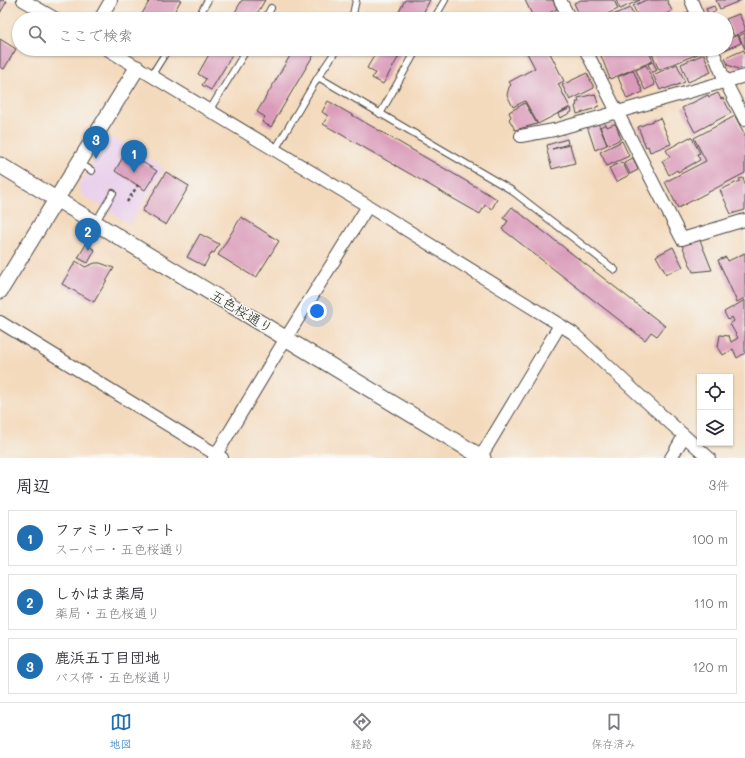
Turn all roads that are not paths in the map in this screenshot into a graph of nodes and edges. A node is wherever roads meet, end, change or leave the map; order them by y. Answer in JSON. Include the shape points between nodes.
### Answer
{"nodes":[{"id":1,"x":24,"y":0,"type":"edge"},
{"id":2,"x":111,"y":0,"type":"edge"},
{"id":3,"x":208,"y":0,"type":"edge"},
{"id":4,"x":356,"y":0,"type":"edge"},
{"id":5,"x":445,"y":0,"type":"edge"},
{"id":6,"x":560,"y":0,"type":"edge"},
{"id":7,"x":691,"y":0,"type":"edge"},
{"id":8,"x":272,"y":8,"type":"dead end"},
{"id":9,"x":44,"y":12,"type":"edge"},
{"id":10,"x":104,"y":12,"type":"edge"},
{"id":11,"x":201,"y":12,"type":"edge"},
{"id":12,"x":269,"y":12,"type":"edge"},
{"id":13,"x":353,"y":12,"type":"edge"},
{"id":14,"x":438,"y":12,"type":"edge"},
{"id":15,"x":566,"y":12,"type":"edge"},
{"id":16,"x":696,"y":12,"type":"edge"},
{"id":17,"x":118,"y":56,"type":"edge"},
{"id":18,"x":164,"y":56,"type":"edge"},
{"id":19,"x":243,"y":56,"type":"edge"},
{"id":20,"x":332,"y":56,"type":"edge"},
{"id":21,"x":413,"y":56,"type":"edge"},
{"id":22,"x":589,"y":56,"type":"edge"},
{"id":23,"x":715,"y":56,"type":"edge"},
{"id":24,"x":137,"y":68,"type":"junction"},
{"id":25,"x":151,"y":76,"type":"junction"},
{"id":26,"x":745,"y":76,"type":"edge"},
{"id":27,"x":318,"y":77,"type":"junction"},
{"id":28,"x":725,"y":81,"type":"junction"},
{"id":29,"x":209,"y":111,"type":"junction"},
{"id":30,"x":617,"y":112,"type":"junction"},
{"id":31,"x":380,"y":114,"type":"junction"},
{"id":32,"x":745,"y":120,"type":"edge"},
{"id":33,"x":520,"y":136,"type":"dead end"},
{"id":34,"x":275,"y":150,"type":"junction"},
{"id":35,"x":79,"y":162,"type":"junction"},
{"id":36,"x":0,"y":165,"type":"edge"},
{"id":37,"x":92,"y":171,"type":"dead end"},
{"id":38,"x":113,"y":193,"type":"dead end"},
{"id":39,"x":56,"y":199,"type":"junction"},
{"id":40,"x":368,"y":206,"type":"junction"},
{"id":41,"x":745,"y":220,"type":"edge"},
{"id":42,"x":95,"y":223,"type":"junction"},
{"id":43,"x":616,"y":270,"type":"dead end"},
{"id":44,"x":0,"y":291,"type":"edge"},
{"id":45,"x":0,"y":322,"type":"edge"},
{"id":46,"x":560,"y":325,"type":"junction"},
{"id":47,"x":286,"y":338,"type":"junction"},
{"id":48,"x":684,"y":436,"type":"junction"},
{"id":49,"x":217,"y":457,"type":"edge"},
{"id":50,"x":481,"y":457,"type":"edge"},
{"id":51,"x":671,"y":458,"type":"edge"},
{"id":52,"x":709,"y":458,"type":"edge"}],
"edges":[{"from":1,"to":9,"type":"street"},
{"from":2,"to":10,"type":"street"},
{"from":3,"to":11,"type":"lane"},
{"from":4,"to":13,"type":"lane"},
{"from":5,"to":14,"type":"lane"},
{"from":6,"to":15,"type":"street"},
{"from":7,"to":16,"type":"street"},
{"from":8,"to":12,"type":"lane"},
{"from":17,"to":24,"type":"street"},
{"from":18,"to":25,"type":"lane"},
{"from":19,"to":29,"type":"lane"},
{"from":20,"to":27,"type":"lane"},
{"from":21,"to":31,"type":"lane"},
{"from":22,"to":30,"type":"street"},
{"from":23,"to":28,"type":"street"},
{"from":24,"to":25,"type":"street"},
{"from":24,"to":35,"type":"street"},
{"from":25,"to":29,"type":"street"},
{"from":26,"to":28,"type":"street"},
{"from":27,"to":31,"type":"lane"},
{"from":27,"to":34,"type":"lane"},
{"from":28,"to":30,"type":"street"},
{"from":28,"to":32,"type":"street"},
{"from":29,"to":34,"type":"street"},
{"from":30,"to":33,"type":"street","via":[[554,130]]},
{"from":30,"to":41,"type":"street","via":[[682,240]]},
{"from":31,"to":43,"type":"lane","via":[[511,190]]},
{"from":34,"to":40,"type":"street"},
{"from":35,"to":37,"type":"lane"},
{"from":35,"to":39,"type":"street"},
{"from":36,"to":39,"type":"street","name":"五色桜通り"},
{"from":38,"to":42,"type":"lane"},
{"from":39,"to":42,"type":"street","name":"五色桜通り"},
{"from":39,"to":44,"type":"street"},
{"from":40,"to":46,"type":"street"},
{"from":40,"to":47,"type":"street"},
{"from":42,"to":47,"type":"street","name":"五色桜通り"},
{"from":45,"to":49,"type":"street"},
{"from":46,"to":48,"type":"street","via":[[573,333]]},
{"from":46,"to":50,"type":"street"},
{"from":47,"to":49,"type":"street"},
{"from":47,"to":50,"type":"street","name":"五色桜通り"},
{"from":48,"to":51,"type":"street"},
{"from":48,"to":52,"type":"street"}]}
